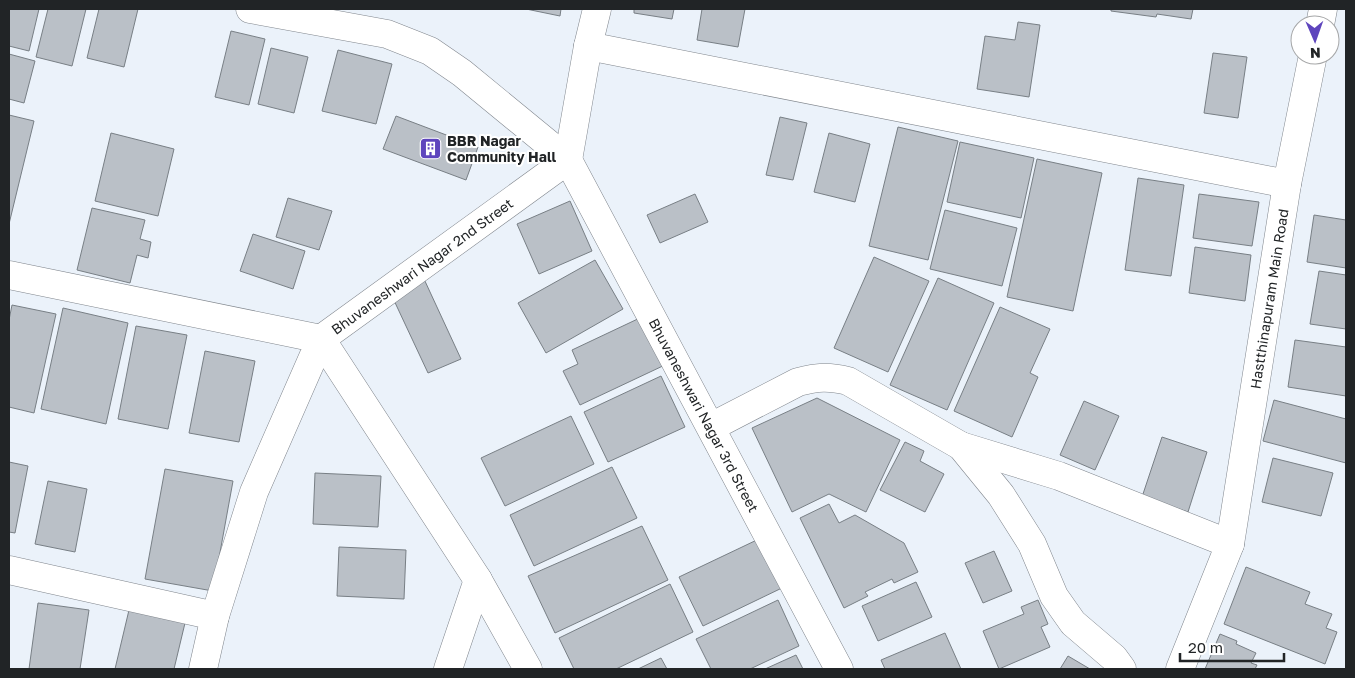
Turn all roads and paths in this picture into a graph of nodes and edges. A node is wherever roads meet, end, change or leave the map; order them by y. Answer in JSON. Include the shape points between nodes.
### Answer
{"nodes":[{"id":1,"x":250,"y":9,"type":"edge"},
{"id":2,"x":597,"y":9,"type":"edge"},
{"id":3,"x":588,"y":46,"type":"junction"},
{"id":4,"x":1311,"y":65,"type":"edge"},
{"id":5,"x":568,"y":160,"type":"junction"},
{"id":6,"x":1287,"y":184,"type":"junction"},
{"id":7,"x":9,"y":275,"type":"edge"},
{"id":8,"x":321,"y":339,"type":"junction"},
{"id":9,"x":711,"y":427,"type":"junction"},
{"id":10,"x":961,"y":446,"type":"junction"},
{"id":11,"x":1230,"y":544,"type":"junction"},
{"id":12,"x":9,"y":570,"type":"edge"},
{"id":13,"x":478,"y":580,"type":"junction"},
{"id":14,"x":215,"y":616,"type":"junction"},
{"id":15,"x":203,"y":669,"type":"edge"},
{"id":16,"x":448,"y":669,"type":"edge"},
{"id":17,"x":528,"y":669,"type":"edge"},
{"id":18,"x":839,"y":669,"type":"edge"},
{"id":19,"x":1122,"y":669,"type":"edge"},
{"id":20,"x":1180,"y":669,"type":"edge"}],
"edges":[{"from":1,"to":5,"type":"street","via":[[387,34],[430,51],[462,73]]},
{"from":2,"to":3,"type":"street"},
{"from":3,"to":5,"type":"street"},
{"from":3,"to":6,"type":"street"},
{"from":4,"to":6,"type":"street","name":"Hastthinapuram Main Road"},
{"from":5,"to":8,"type":"street","name":"Bhuvaneshwari Nagar 2nd Street"},
{"from":5,"to":9,"type":"street","name":"Bhuvaneshwari Nagar 3rd Street"},
{"from":6,"to":11,"type":"street","name":"Hastthinapuram Main Road"},
{"from":7,"to":8,"type":"street"},
{"from":8,"to":13,"type":"street","name":"Bhuvaneshwari Nagar 2nd Street"},
{"from":8,"to":14,"type":"street","via":[[254,492]]},
{"from":9,"to":10,"type":"street","via":[[798,382],[829,377],[848,381]]},
{"from":9,"to":18,"type":"street","name":"Bhuvaneshwari Nagar 3rd Street"},
{"from":10,"to":11,"type":"street","via":[[1059,476]]},
{"from":10,"to":19,"type":"street","via":[[1001,495],[1032,544],[1054,596],[1073,623],[1114,658]]},
{"from":11,"to":20,"type":"street","name":"Hastthinapuram Main Road"},
{"from":12,"to":14,"type":"street"},
{"from":13,"to":16,"type":"street"},
{"from":13,"to":17,"type":"street","name":"Bhuvaneshwari Nagar 2nd Street"},
{"from":14,"to":15,"type":"street"}]}
